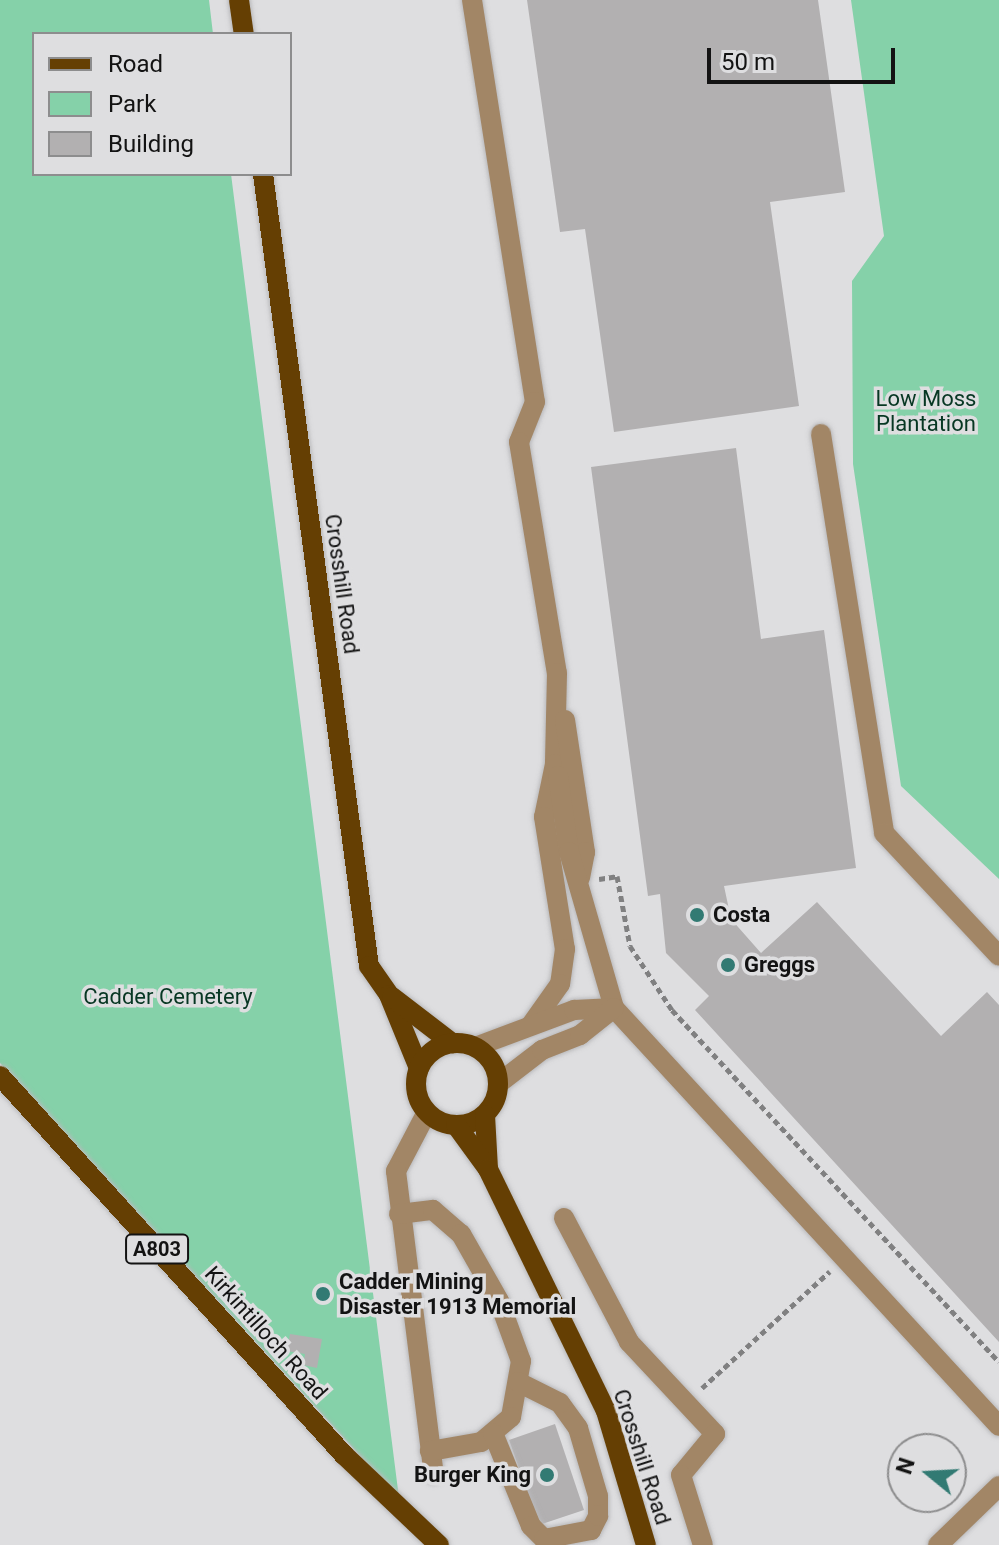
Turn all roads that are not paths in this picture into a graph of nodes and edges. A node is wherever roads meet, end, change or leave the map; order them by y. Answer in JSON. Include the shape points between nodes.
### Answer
{"nodes":[{"id":1,"x":239,"y":0,"type":"edge"},
{"id":2,"x":472,"y":0,"type":"edge"},
{"id":3,"x":244,"y":32,"type":"edge"},
{"id":4,"x":263,"y":176,"type":"edge"},
{"id":5,"x":821,"y":434,"type":"dead end"},
{"id":6,"x":557,"y":703,"type":"junction"},
{"id":7,"x":555,"y":764,"type":"junction"},
{"id":8,"x":580,"y":882,"type":"junction"},
{"id":9,"x":999,"y":956,"type":"edge"},
{"id":10,"x":389,"y":995,"type":"junction"},
{"id":11,"x":614,"y":1008,"type":"junction"},
{"id":12,"x":531,"y":1025,"type":"junction"},
{"id":13,"x":452,"y":1043,"type":"junction"},
{"id":14,"x":475,"y":1047,"type":"junction"},
{"id":15,"x":419,"y":1068,"type":"junction"},
{"id":16,"x":0,"y":1076,"type":"edge"},
{"id":17,"x":499,"y":1083,"type":"junction"},
{"id":18,"x":427,"y":1112,"type":"junction"},
{"id":19,"x":485,"y":1115,"type":"junction"},
{"id":20,"x":456,"y":1125,"type":"junction"},
{"id":21,"x":488,"y":1169,"type":"junction"},
{"id":22,"x":399,"y":1214,"type":"junction"},
{"id":23,"x":564,"y":1218,"type":"dead end"},
{"id":24,"x":518,"y":1382,"type":"junction"},
{"id":25,"x":999,"y":1426,"type":"edge"},
{"id":26,"x":493,"y":1433,"type":"junction"},
{"id":27,"x":430,"y":1451,"type":"junction"},
{"id":28,"x":434,"y":1474,"type":"dead end"},
{"id":29,"x":999,"y":1486,"type":"edge"},
{"id":30,"x":439,"y":1545,"type":"edge"},
{"id":31,"x":646,"y":1545,"type":"edge"},
{"id":32,"x":703,"y":1545,"type":"edge"},
{"id":33,"x":938,"y":1545,"type":"edge"}],
"edges":[{"from":1,"to":3,"type":"main road"},
{"from":2,"to":6,"type":"street","via":[[535,402],[519,442]]},
{"from":4,"to":10,"type":"main road","name":"Crosshill Road","via":[[369,966]]},
{"from":5,"to":9,"type":"street","via":[[884,833]]},
{"from":6,"to":7,"type":"street"},
{"from":6,"to":8,"type":"street","via":[[567,726],[585,852]]},
{"from":7,"to":8,"type":"street","via":[[569,852]]},
{"from":7,"to":12,"type":"street","via":[[544,817],[545,844],[565,949],[560,984]]},
{"from":8,"to":11,"type":"street"},
{"from":10,"to":13,"type":"main road","name":"Crosshill Road"},
{"from":10,"to":15,"type":"main road","name":"Crosshill Road"},
{"from":11,"to":12,"type":"street","via":[[574,1010]]},
{"from":11,"to":17,"type":"street","via":[[580,1035],[542,1050]]},
{"from":11,"to":25,"type":"street"},
{"from":12,"to":14,"type":"street"},
{"from":13,"to":14,"type":"main road"},
{"from":13,"to":15,"type":"main road","via":[[438,1047]]},
{"from":14,"to":17,"type":"main road","via":[[492,1062]]},
{"from":15,"to":18,"type":"main road","via":[[416,1084]]},
{"from":16,"to":30,"type":"main road","name":"Kirkintilloch Road","number":"A803","via":[[344,1455]]},
{"from":17,"to":19,"type":"main road"},
{"from":18,"to":20,"type":"main road"},
{"from":18,"to":22,"type":"street","via":[[396,1171]]},
{"from":19,"to":20,"type":"main road"},
{"from":19,"to":21,"type":"main road","name":"Crosshill Road"},
{"from":20,"to":21,"type":"main road","name":"Crosshill Road"},
{"from":21,"to":31,"type":"main road","name":"Crosshill Road","via":[[606,1411]]},
{"from":22,"to":24,"type":"street","via":[[433,1210],[461,1234],[499,1301],[521,1361]]},
{"from":22,"to":27,"type":"street"},
{"from":23,"to":32,"type":"street","via":[[629,1342],[715,1434],[681,1475]]},
{"from":24,"to":26,"type":"street","via":[[511,1417]]},
{"from":24,"to":26,"type":"street","via":[[560,1403],[578,1428],[598,1496],[598,1516],[591,1530],[544,1539],[531,1526]]},
{"from":26,"to":27,"type":"street","via":[[481,1442]]},
{"from":27,"to":28,"type":"street"},
{"from":29,"to":33,"type":"street"}]}
